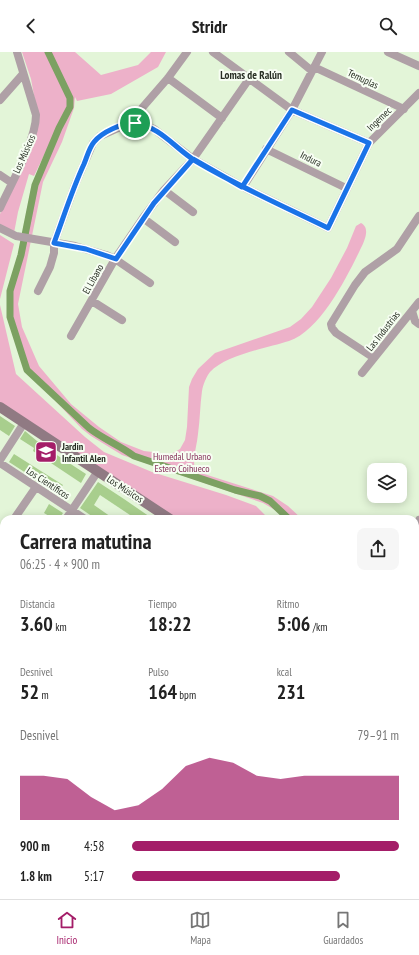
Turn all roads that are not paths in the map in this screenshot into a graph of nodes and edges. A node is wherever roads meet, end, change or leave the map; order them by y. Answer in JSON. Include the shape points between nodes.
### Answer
{"nodes":[{"id":1,"x":17,"y":52,"type":"edge"},
{"id":2,"x":187,"y":52,"type":"edge"},
{"id":3,"x":213,"y":52,"type":"edge"},
{"id":4,"x":288,"y":52,"type":"edge"},
{"id":5,"x":322,"y":52,"type":"edge"},
{"id":6,"x":388,"y":52,"type":"edge"},
{"id":7,"x":419,"y":66,"type":"edge"},
{"id":8,"x":313,"y":69,"type":"junction"},
{"id":9,"x":24,"y":74,"type":"junction"},
{"id":10,"x":168,"y":78,"type":"junction"},
{"id":11,"x":249,"y":79,"type":"junction"},
{"id":12,"x":419,"y":94,"type":"edge"},
{"id":13,"x":0,"y":100,"type":"edge"},
{"id":14,"x":404,"y":108,"type":"junction"},
{"id":15,"x":292,"y":110,"type":"junction"},
{"id":16,"x":222,"y":118,"type":"junction"},
{"id":17,"x":129,"y":123,"type":"junction"},
{"id":18,"x":369,"y":143,"type":"junction"},
{"id":19,"x":266,"y":149,"type":"junction"},
{"id":20,"x":193,"y":159,"type":"junction"},
{"id":21,"x":0,"y":175,"type":"edge"},
{"id":22,"x":12,"y":182,"type":"junction"},
{"id":23,"x":242,"y":187,"type":"junction"},
{"id":24,"x":346,"y":188,"type":"junction"},
{"id":25,"x":164,"y":190,"type":"junction"},
{"id":26,"x":0,"y":208,"type":"edge"},
{"id":27,"x":193,"y":212,"type":"dead end"},
{"id":28,"x":419,"y":216,"type":"edge"},
{"id":29,"x":143,"y":218,"type":"junction"},
{"id":30,"x":0,"y":228,"type":"edge"},
{"id":31,"x":175,"y":242,"type":"dead end"},
{"id":32,"x":54,"y":243,"type":"junction"},
{"id":33,"x":116,"y":259,"type":"junction"},
{"id":34,"x":150,"y":283,"type":"dead end"},
{"id":35,"x":38,"y":292,"type":"dead end"},
{"id":36,"x":92,"y":301,"type":"junction"},
{"id":37,"x":419,"y":302,"type":"edge"},
{"id":38,"x":412,"y":311,"type":"junction"},
{"id":39,"x":122,"y":320,"type":"dead end"},
{"id":40,"x":419,"y":324,"type":"edge"},
{"id":41,"x":71,"y":336,"type":"dead end"},
{"id":42,"x":374,"y":358,"type":"junction"},
{"id":43,"x":362,"y":373,"type":"dead end"},
{"id":44,"x":0,"y":407,"type":"edge"},
{"id":45,"x":24,"y":423,"type":"junction"},
{"id":46,"x":0,"y":460,"type":"edge"},
{"id":47,"x":0,"y":463,"type":"edge"},
{"id":48,"x":98,"y":472,"type":"junction"},
{"id":49,"x":36,"y":487,"type":"junction"},
{"id":50,"x":71,"y":510,"type":"junction"},
{"id":51,"x":17,"y":515,"type":"edge"},
{"id":52,"x":68,"y":515,"type":"edge"},
{"id":53,"x":79,"y":515,"type":"edge"},
{"id":54,"x":164,"y":515,"type":"edge"}],
"edges":[{"from":1,"to":9,"type":"street","name":"Los Músicos"},
{"from":2,"to":10,"type":"street"},
{"from":3,"to":11,"type":"street"},
{"from":4,"to":8,"type":"street","name":"Temuplas"},
{"from":5,"to":8,"type":"street"},
{"from":6,"to":7,"type":"street"},
{"from":8,"to":14,"type":"street","name":"Temuplas"},
{"from":8,"to":15,"type":"street"},
{"from":9,"to":13,"type":"street"},
{"from":9,"to":22,"type":"street","name":"Los Músicos","via":[[36,115],[36,124]]},
{"from":10,"to":16,"type":"street"},
{"from":10,"to":17,"type":"street"},
{"from":11,"to":15,"type":"street"},
{"from":11,"to":16,"type":"street","name":"El Líbano"},
{"from":12,"to":14,"type":"street","name":"Ingemec"},
{"from":14,"to":18,"type":"street","name":"Ingemec"},
{"from":15,"to":18,"type":"street"},
{"from":15,"to":19,"type":"street"},
{"from":16,"to":20,"type":"street","name":"El Líbano"},
{"from":17,"to":20,"type":"street","via":[[142,124],[154,129]]},
{"from":17,"to":32,"type":"street","via":[[100,136],[93,143],[74,185]]},
{"from":18,"to":24,"type":"street","name":"Ingemec"},
{"from":19,"to":23,"type":"street"},
{"from":19,"to":24,"type":"street","name":"Indura"},
{"from":20,"to":23,"type":"street"},
{"from":20,"to":25,"type":"street","name":"El Líbano"},
{"from":21,"to":22,"type":"street"},
{"from":22,"to":26,"type":"street","name":"Los Músicos"},
{"from":23,"to":24,"type":"street","name":"Ingemec","via":[[328,228]]},
{"from":25,"to":27,"type":"street"},
{"from":25,"to":29,"type":"street","name":"El Líbano"},
{"from":28,"to":42,"type":"street","via":[[397,249],[365,272],[354,285],[331,324],[336,332]]},
{"from":29,"to":31,"type":"street"},
{"from":29,"to":33,"type":"street","name":"El Líbano"},
{"from":30,"to":32,"type":"street","via":[[16,236]]},
{"from":32,"to":33,"type":"street","via":[[86,249]]},
{"from":32,"to":35,"type":"street","via":[[50,267]]},
{"from":33,"to":34,"type":"street"},
{"from":33,"to":36,"type":"street","name":"El Líbano"},
{"from":36,"to":39,"type":"street"},
{"from":36,"to":41,"type":"street","name":"El Líbano"},
{"from":37,"to":38,"type":"street","name":"Las Industrias"},
{"from":38,"to":40,"type":"street"},
{"from":38,"to":42,"type":"street","name":"Las Industrias"},
{"from":42,"to":43,"type":"street","name":"Las Industrias"},
{"from":44,"to":45,"type":"street","name":"Los Músicos"},
{"from":45,"to":46,"type":"street"},
{"from":45,"to":48,"type":"street","name":"Los Músicos"},
{"from":47,"to":49,"type":"street","name":"Los Científicos"},
{"from":48,"to":50,"type":"street"},
{"from":48,"to":54,"type":"street","name":"Los Músicos"},
{"from":49,"to":50,"type":"street","name":"Los Científicos"},
{"from":49,"to":51,"type":"street"},
{"from":50,"to":52,"type":"street"},
{"from":50,"to":53,"type":"street","name":"Los Científicos"}]}
